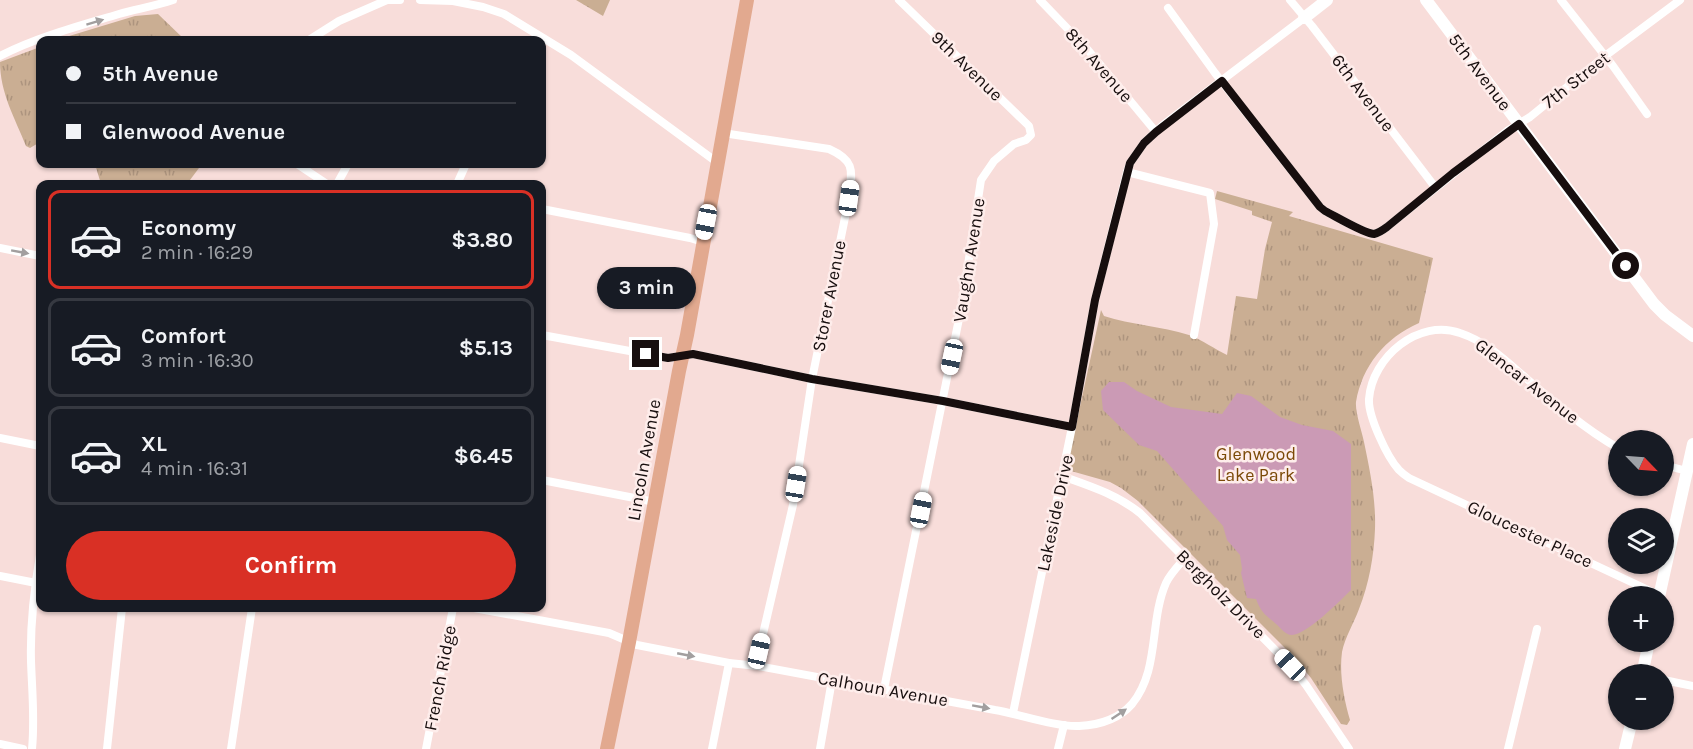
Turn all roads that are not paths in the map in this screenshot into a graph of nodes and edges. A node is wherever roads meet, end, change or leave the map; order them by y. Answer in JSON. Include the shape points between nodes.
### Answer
{"nodes":[{"id":1,"x":173,"y":0,"type":"edge"},
{"id":2,"x":387,"y":0,"type":"edge"},
{"id":3,"x":400,"y":0,"type":"edge"},
{"id":4,"x":420,"y":0,"type":"edge"},
{"id":5,"x":898,"y":0,"type":"edge"},
{"id":6,"x":1040,"y":0,"type":"edge"},
{"id":7,"x":1290,"y":0,"type":"edge"},
{"id":8,"x":1327,"y":0,"type":"edge"},
{"id":9,"x":1426,"y":0,"type":"edge"},
{"id":10,"x":1561,"y":0,"type":"edge"},
{"id":11,"x":1680,"y":0,"type":"edge"},
{"id":12,"x":744,"y":1,"type":"edge"},
{"id":13,"x":484,"y":4,"type":"edge"},
{"id":14,"x":1168,"y":8,"type":"dead end"},
{"id":15,"x":1304,"y":18,"type":"junction"},
{"id":16,"x":49,"y":36,"type":"edge"},
{"id":17,"x":315,"y":36,"type":"edge"},
{"id":18,"x":541,"y":36,"type":"edge"},
{"id":19,"x":546,"y":39,"type":"edge"},
{"id":20,"x":36,"y":41,"type":"edge"},
{"id":21,"x":0,"y":56,"type":"edge"},
{"id":22,"x":1605,"y":56,"type":"junction"},
{"id":23,"x":1222,"y":81,"type":"junction"},
{"id":24,"x":1647,"y":114,"type":"dead end"},
{"id":25,"x":1519,"y":124,"type":"junction"},
{"id":26,"x":1156,"y":132,"type":"junction"},
{"id":27,"x":723,"y":133,"type":"junction"},
{"id":28,"x":1031,"y":135,"type":"joint"},
{"id":29,"x":718,"y":163,"type":"junction"},
{"id":30,"x":303,"y":168,"type":"edge"},
{"id":31,"x":1127,"y":172,"type":"junction"},
{"id":32,"x":321,"y":180,"type":"edge"},
{"id":33,"x":1435,"y":187,"type":"junction"},
{"id":34,"x":546,"y":210,"type":"edge"},
{"id":35,"x":703,"y":242,"type":"junction"},
{"id":36,"x":0,"y":248,"type":"edge"},
{"id":37,"x":36,"y":255,"type":"edge"},
{"id":38,"x":1194,"y":335,"type":"dead end"},
{"id":39,"x":546,"y":336,"type":"edge"},
{"id":40,"x":1693,"y":336,"type":"edge"},
{"id":41,"x":682,"y":355,"type":"junction"},
{"id":42,"x":812,"y":379,"type":"junction"},
{"id":43,"x":943,"y":401,"type":"junction"},
{"id":44,"x":1072,"y":427,"type":"junction"},
{"id":45,"x":0,"y":438,"type":"edge"},
{"id":46,"x":1608,"y":442,"type":"edge"},
{"id":47,"x":1693,"y":444,"type":"edge"},
{"id":48,"x":36,"y":445,"type":"edge"},
{"id":49,"x":1674,"y":468,"type":"edge"},
{"id":50,"x":1687,"y":471,"type":"junction"},
{"id":51,"x":1402,"y":472,"type":"joint"},
{"id":52,"x":1062,"y":476,"type":"junction"},
{"id":53,"x":546,"y":481,"type":"edge"},
{"id":54,"x":655,"y":502,"type":"junction"},
{"id":55,"x":1185,"y":558,"type":"junction"},
{"id":56,"x":0,"y":576,"type":"edge"},
{"id":57,"x":36,"y":584,"type":"joint"},
{"id":58,"x":1638,"y":586,"type":"edge"},
{"id":59,"x":1661,"y":586,"type":"edge"},
{"id":60,"x":122,"y":612,"type":"edge"},
{"id":61,"x":251,"y":612,"type":"edge"},
{"id":62,"x":452,"y":612,"type":"edge"},
{"id":63,"x":496,"y":612,"type":"edge"},
{"id":64,"x":1537,"y":629,"type":"dead end"},
{"id":65,"x":629,"y":642,"type":"junction"},
{"id":66,"x":729,"y":663,"type":"junction"},
{"id":67,"x":758,"y":666,"type":"junction"},
{"id":68,"x":832,"y":680,"type":"junction"},
{"id":69,"x":1674,"y":682,"type":"edge"},
{"id":70,"x":1693,"y":686,"type":"edge"},
{"id":71,"x":884,"y":689,"type":"junction"},
{"id":72,"x":1013,"y":713,"type":"junction"},
{"id":73,"x":1064,"y":725,"type":"junction"},
{"id":74,"x":1630,"y":730,"type":"edge"},
{"id":75,"x":0,"y":744,"type":"edge"},
{"id":76,"x":23,"y":749,"type":"edge"},
{"id":77,"x":32,"y":749,"type":"edge"},
{"id":78,"x":107,"y":749,"type":"edge"},
{"id":79,"x":231,"y":749,"type":"edge"},
{"id":80,"x":426,"y":749,"type":"edge"},
{"id":81,"x":607,"y":749,"type":"edge"},
{"id":82,"x":712,"y":749,"type":"edge"},
{"id":83,"x":820,"y":749,"type":"edge"},
{"id":84,"x":1058,"y":749,"type":"edge"},
{"id":85,"x":1349,"y":749,"type":"edge"},
{"id":86,"x":1508,"y":749,"type":"edge"},
{"id":87,"x":1625,"y":749,"type":"edge"}],
"edges":[{"from":16,"to":1,"type":"street","one_way":true},
{"from":2,"to":3,"type":"street"},
{"from":2,"to":17,"type":"street"},
{"from":4,"to":13,"type":"street"},
{"from":5,"to":28,"type":"street","name":"9th Avenue","via":[[1029,126]]},
{"from":6,"to":26,"type":"street","name":"8th Avenue","via":[[1088,50]]},
{"from":7,"to":15,"type":"street","name":"6th Avenue"},
{"from":8,"to":15,"type":"street"},
{"from":9,"to":25,"type":"street","name":"5th Avenue"},
{"from":10,"to":22,"type":"street"},
{"from":11,"to":22,"type":"street","name":"7th Street"},
{"from":12,"to":27,"type":"main road","name":"Lincoln Avenue"},
{"from":13,"to":18,"type":"street"},
{"from":14,"to":23,"type":"street"},
{"from":15,"to":23,"type":"street","name":"Lakeside Drive"},
{"from":15,"to":33,"type":"street","name":"6th Avenue"},
{"from":19,"to":29,"type":"street"},
{"from":21,"to":20,"type":"street","one_way":true},
{"from":22,"to":24,"type":"street"},
{"from":22,"to":25,"type":"street","name":"7th Street"},
{"from":23,"to":26,"type":"street","name":"Lakeside Drive"},
{"from":23,"to":33,"type":"street","name":"7th Street","via":[[1325,211],[1372,234],[1380,232]]},
{"from":25,"to":33,"type":"street","name":"7th Street"},
{"from":25,"to":40,"type":"street","name":"5th Avenue","via":[[1654,304]]},
{"from":26,"to":31,"type":"street","name":"Lakeside Drive","via":[[1144,143]]},
{"from":27,"to":29,"type":"main road","name":"Lincoln Avenue"},
{"from":27,"to":42,"type":"street","name":"Storer Avenue","via":[[829,149],[841,154],[851,166],[849,198]]},
{"from":28,"to":43,"type":"street","name":"Vaughn Avenue","via":[[994,161],[981,180],[963,304]]},
{"from":29,"to":35,"type":"main road","name":"Lincoln Avenue"},
{"from":30,"to":32,"type":"street"},
{"from":31,"to":38,"type":"street","via":[[1210,193],[1214,224]]},
{"from":31,"to":44,"type":"street","name":"Lakeside Drive","via":[[1095,300]]},
{"from":34,"to":35,"type":"street"},
{"from":35,"to":41,"type":"main road","name":"Lincoln Avenue"},
{"from":36,"to":37,"type":"street","one_way":true},
{"from":39,"to":41,"type":"street","via":[[668,358]]},
{"from":41,"to":42,"type":"street"},
{"from":41,"to":54,"type":"main road","name":"Lincoln Avenue"},
{"from":42,"to":43,"type":"street"},
{"from":42,"to":67,"type":"street","name":"Storer Avenue","via":[[793,505]]},
{"from":43,"to":44,"type":"street"},
{"from":43,"to":71,"type":"street","name":"Vaughn Avenue"},
{"from":44,"to":52,"type":"street","name":"Lakeside Drive"},
{"from":45,"to":48,"type":"street"},
{"from":46,"to":51,"type":"street","name":"Glencar Avenue","via":[[1479,340],[1440,329],[1401,343],[1381,366],[1371,389],[1369,407],[1376,428]]},
{"from":47,"to":50,"type":"street"},
{"from":49,"to":50,"type":"street"},
{"from":50,"to":59,"type":"street"},
{"from":51,"to":58,"type":"street","name":"Gloucester Place"},
{"from":52,"to":55,"type":"street","name":"Bergholz Drive","via":[[1128,503]]},
{"from":52,"to":72,"type":"street","name":"Lakeside Drive"},
{"from":53,"to":54,"type":"street"},
{"from":54,"to":65,"type":"main road","name":"Lincoln Avenue"},
{"from":73,"to":55,"type":"street","name":"Calhoun Avenue","one_way":true,"via":[[1103,723],[1131,706],[1148,675],[1166,584]]},
{"from":55,"to":85,"type":"street","name":"Bergholz Drive","via":[[1290,665]]},
{"from":56,"to":57,"type":"street"},
{"from":57,"to":77,"type":"street","via":[[31,660]]},
{"from":60,"to":78,"type":"street"},
{"from":61,"to":79,"type":"street"},
{"from":62,"to":80,"type":"street","name":"French Ridge"},
{"from":63,"to":65,"type":"street","name":"Calhoun Avenue","via":[[609,633]]},
{"from":64,"to":86,"type":"street"},
{"from":65,"to":66,"type":"street","name":"Calhoun Avenue","one_way":true},
{"from":65,"to":81,"type":"main road","name":"Lincoln Avenue"},
{"from":66,"to":67,"type":"street","name":"Calhoun Avenue"},
{"from":66,"to":82,"type":"street"},
{"from":67,"to":68,"type":"street","name":"Calhoun Avenue"},
{"from":68,"to":71,"type":"street","name":"Calhoun Avenue"},
{"from":68,"to":83,"type":"street"},
{"from":69,"to":70,"type":"street"},
{"from":71,"to":72,"type":"street","name":"Calhoun Avenue","one_way":true},
{"from":72,"to":73,"type":"street","name":"Calhoun Avenue"},
{"from":73,"to":84,"type":"street"},
{"from":74,"to":87,"type":"street"},
{"from":75,"to":76,"type":"street"}]}
